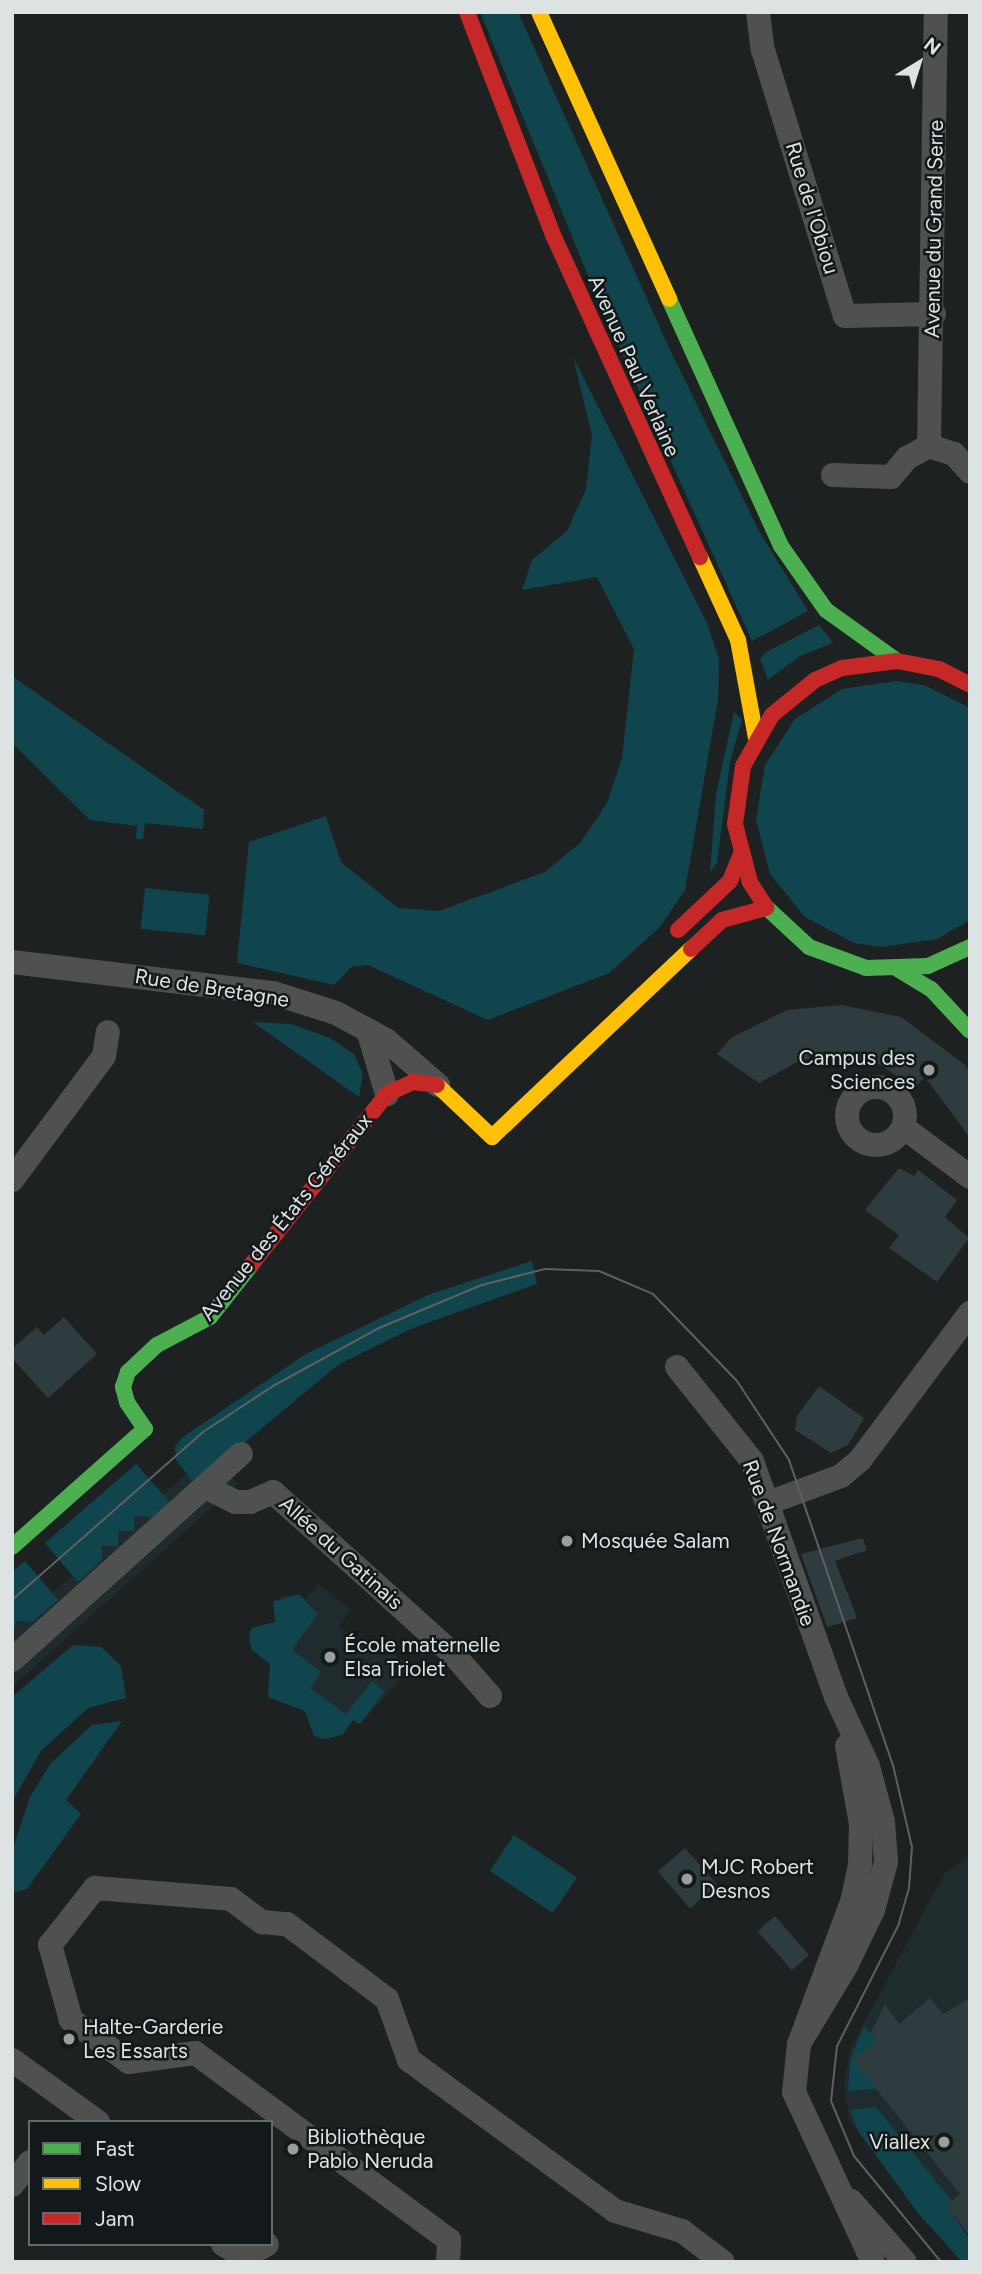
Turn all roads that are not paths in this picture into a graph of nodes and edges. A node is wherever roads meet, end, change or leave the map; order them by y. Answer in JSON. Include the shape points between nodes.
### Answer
{"nodes":[{"id":1,"x":467,"y":12,"type":"edge"},
{"id":2,"x":539,"y":12,"type":"edge"},
{"id":3,"x":758,"y":12,"type":"edge"},
{"id":4,"x":936,"y":12,"type":"edge"},
{"id":5,"x":934,"y":314,"type":"junction"},
{"id":6,"x":929,"y":446,"type":"junction"},
{"id":7,"x":970,"y":472,"type":"edge"},
{"id":8,"x":833,"y":475,"type":"dead end"},
{"id":9,"x":897,"y":661,"type":"junction"},
{"id":10,"x":970,"y":685,"type":"edge"},
{"id":11,"x":755,"y":738,"type":"junction"},
{"id":12,"x":741,"y":854,"type":"junction"},
{"id":13,"x":766,"y":908,"type":"junction"},
{"id":14,"x":669,"y":939,"type":"dead end"},
{"id":15,"x":962,"y":951,"type":"edge"},
{"id":16,"x":12,"y":962,"type":"edge"},
{"id":17,"x":898,"y":970,"type":"junction"},
{"id":18,"x":951,"y":1008,"type":"junction"},
{"id":19,"x":368,"y":1030,"type":"junction"},
{"id":20,"x":108,"y":1031,"type":"dead end"},
{"id":21,"x":970,"y":1031,"type":"edge"},
{"id":22,"x":439,"y":1085,"type":"junction"},
{"id":23,"x":387,"y":1094,"type":"junction"},
{"id":24,"x":903,"y":1127,"type":"dead end"},
{"id":25,"x":970,"y":1177,"type":"edge"},
{"id":26,"x":12,"y":1180,"type":"edge"},
{"id":27,"x":970,"y":1313,"type":"edge"},
{"id":28,"x":677,"y":1367,"type":"dead end"},
{"id":29,"x":241,"y":1454,"type":"dead end"},
{"id":30,"x":205,"y":1486,"type":"junction"},
{"id":31,"x":768,"y":1503,"type":"junction"},
{"id":32,"x":12,"y":1547,"type":"edge"},
{"id":33,"x":12,"y":1660,"type":"edge"},
{"id":34,"x":490,"y":1696,"type":"dead end"},
{"id":35,"x":12,"y":2060,"type":"edge"},
{"id":36,"x":69,"y":2115,"type":"edge"},
{"id":37,"x":90,"y":2120,"type":"edge"},
{"id":38,"x":28,"y":2165,"type":"edge"},
{"id":39,"x":12,"y":2185,"type":"edge"},
{"id":40,"x":836,"y":2185,"type":"junction"},
{"id":41,"x":225,"y":2246,"type":"edge"},
{"id":42,"x":258,"y":2254,"type":"edge"},
{"id":43,"x":448,"y":2262,"type":"edge"},
{"id":44,"x":723,"y":2262,"type":"edge"},
{"id":45,"x":873,"y":2262,"type":"edge"},
{"id":46,"x":905,"y":2262,"type":"edge"}],
"edges":[{"from":1,"to":11,"type":"main road","name":"Avenue Paul Verlaine","via":[[554,237],[738,640]]},
{"from":2,"to":9,"type":"main road","via":[[781,546],[826,610]]},
{"from":3,"to":5,"type":"street","name":"Rue de l'Obiou","via":[[763,50],[845,316]]},
{"from":4,"to":5,"type":"street","name":"Avenue du Grand Serre"},
{"from":5,"to":6,"type":"street","name":"Avenue du Grand Serre"},
{"from":6,"to":7,"type":"street","via":[[954,454]]},
{"from":6,"to":8,"type":"street","via":[[907,458],[891,477]]},
{"from":9,"to":10,"type":"main road","via":[[939,669]]},
{"from":9,"to":11,"type":"main road","via":[[869,662],[816,680],[785,702]]},
{"from":11,"to":12,"type":"main road","via":[[736,794]]},
{"from":12,"to":13,"type":"main road"},
{"from":12,"to":14,"type":"main road","via":[[730,881]]},
{"from":13,"to":17,"type":"main road","via":[[801,941],[835,960]]},
{"from":13,"to":22,"type":"main road","name":"Rue de Bretagne","via":[[722,919],[492,1137],[480,1115]]},
{"from":15,"to":17,"type":"main road"},
{"from":15,"to":18,"type":"main road","via":[[949,980]]},
{"from":16,"to":19,"type":"street","name":"Rue de Bretagne","via":[[273,993],[336,1013]]},
{"from":17,"to":18,"type":"main road"},
{"from":18,"to":21,"type":"main road"},
{"from":19,"to":22,"type":"street","name":"Rue de Bretagne"},
{"from":19,"to":23,"type":"street"},
{"from":20,"to":26,"type":"street","via":[[104,1056]]},
{"from":22,"to":23,"type":"main road","name":"Avenue des États Généraux","via":[[414,1082]]},
{"from":23,"to":32,"type":"main road","name":"Avenue des États Généraux","via":[[209,1317],[157,1345],[128,1372],[123,1387],[127,1402],[145,1429]]},
{"from":24,"to":25,"type":"street"},
{"from":27,"to":31,"type":"street","via":[[860,1460],[841,1476]]},
{"from":28,"to":31,"type":"street","name":"Rue de Normandie","via":[[752,1461]]},
{"from":29,"to":30,"type":"street"},
{"from":30,"to":33,"type":"street"},
{"from":30,"to":34,"type":"street","name":"Allée du Gatinais","via":[[236,1502],[250,1502],[273,1492],[453,1654]]},
{"from":31,"to":40,"type":"street","name":"Rue de Normandie","via":[[836,1697],[868,1766],[883,1822],[886,1863],[873,1910],[799,2044],[794,2092]]},
{"from":35,"to":36,"type":"street"},
{"from":36,"to":37,"type":"street"},
{"from":38,"to":39,"type":"street"},
{"from":40,"to":45,"type":"street","name":"Rue de Normandie"},
{"from":40,"to":46,"type":"street","name":"Rue de Normandie"},
{"from":41,"to":42,"type":"street","via":[[236,2255]]},
{"from":43,"to":44,"type":"street","via":[[449,2239],[195,2053],[129,2062],[71,2020],[50,1945],[95,1888],[231,1899],[262,1923],[287,1924],[387,1999],[409,2060],[615,2211],[682,2231]]}]}
